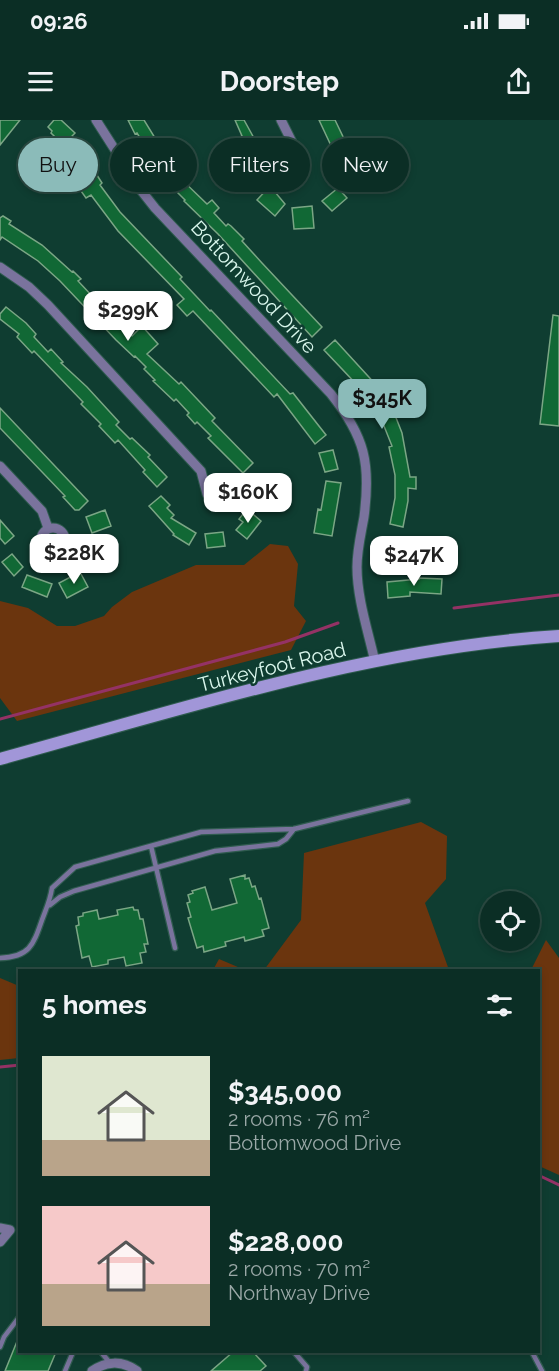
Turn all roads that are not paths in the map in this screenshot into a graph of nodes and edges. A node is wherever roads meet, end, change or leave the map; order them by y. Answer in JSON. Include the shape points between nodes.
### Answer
{"nodes":[{"id":1,"x":96,"y":120,"type":"edge"},
{"id":2,"x":281,"y":120,"type":"edge"},
{"id":3,"x":290,"y":138,"type":"edge"},
{"id":4,"x":0,"y":267,"type":"edge"},
{"id":5,"x":0,"y":466,"type":"edge"},
{"id":6,"x":207,"y":494,"type":"dead end"},
{"id":7,"x":48,"y":528,"type":"dead end"},
{"id":8,"x":559,"y":636,"type":"edge"},
{"id":9,"x":375,"y":662,"type":"junction"},
{"id":10,"x":0,"y":759,"type":"edge"},
{"id":11,"x":408,"y":801,"type":"dead end"},
{"id":12,"x":294,"y":829,"type":"junction"},
{"id":13,"x":151,"y":846,"type":"junction"},
{"id":14,"x":156,"y":867,"type":"junction"},
{"id":15,"x":50,"y":905,"type":"junction"},
{"id":16,"x":175,"y":948,"type":"dead end"},
{"id":17,"x":0,"y":958,"type":"edge"},
{"id":18,"x":0,"y":1228,"type":"edge"},
{"id":19,"x":0,"y":1242,"type":"edge"},
{"id":20,"x":18,"y":1319,"type":"edge"},
{"id":21,"x":0,"y":1347,"type":"edge"},
{"id":22,"x":73,"y":1353,"type":"edge"},
{"id":23,"x":101,"y":1353,"type":"edge"},
{"id":24,"x":295,"y":1353,"type":"edge"},
{"id":25,"x":533,"y":1353,"type":"edge"},
{"id":26,"x":110,"y":1363,"type":"junction"},
{"id":27,"x":65,"y":1371,"type":"edge"},
{"id":28,"x":92,"y":1371,"type":"edge"},
{"id":29,"x":137,"y":1371,"type":"edge"},
{"id":30,"x":306,"y":1371,"type":"edge"},
{"id":31,"x":542,"y":1371,"type":"edge"}],
"edges":[{"from":1,"to":9,"type":"street","name":"Bottomwood Drive","via":[[155,208],[349,417],[366,463],[368,482],[357,568]]},
{"from":2,"to":3,"type":"street"},
{"from":4,"to":6,"type":"street","via":[[29,286],[48,305],[201,471]]},
{"from":5,"to":7,"type":"street","via":[[42,511]]},
{"from":8,"to":9,"type":"main road","name":"Turkeyfoot Road"},
{"from":9,"to":10,"type":"main road","name":"Turkeyfoot Road","via":[[298,678]]},
{"from":11,"to":12,"type":"lane"},
{"from":12,"to":13,"type":"lane","via":[[201,832]]},
{"from":12,"to":14,"type":"lane","via":[[278,844],[215,851]]},
{"from":13,"to":14,"type":"lane"},
{"from":13,"to":15,"type":"lane","via":[[75,867],[52,888]]},
{"from":14,"to":15,"type":"lane","via":[[74,891]]},
{"from":14,"to":16,"type":"lane"},
{"from":15,"to":17,"type":"lane","via":[[36,939],[27,950],[17,957]]},
{"from":18,"to":19,"type":"street","via":[[9,1230]]},
{"from":20,"to":21,"type":"lane"},
{"from":22,"to":27,"type":"lane"},
{"from":23,"to":26,"type":"lane"},
{"from":24,"to":30,"type":"lane"},
{"from":25,"to":31,"type":"lane"},
{"from":26,"to":28,"type":"street"},
{"from":26,"to":29,"type":"street","via":[[121,1363]]}]}
